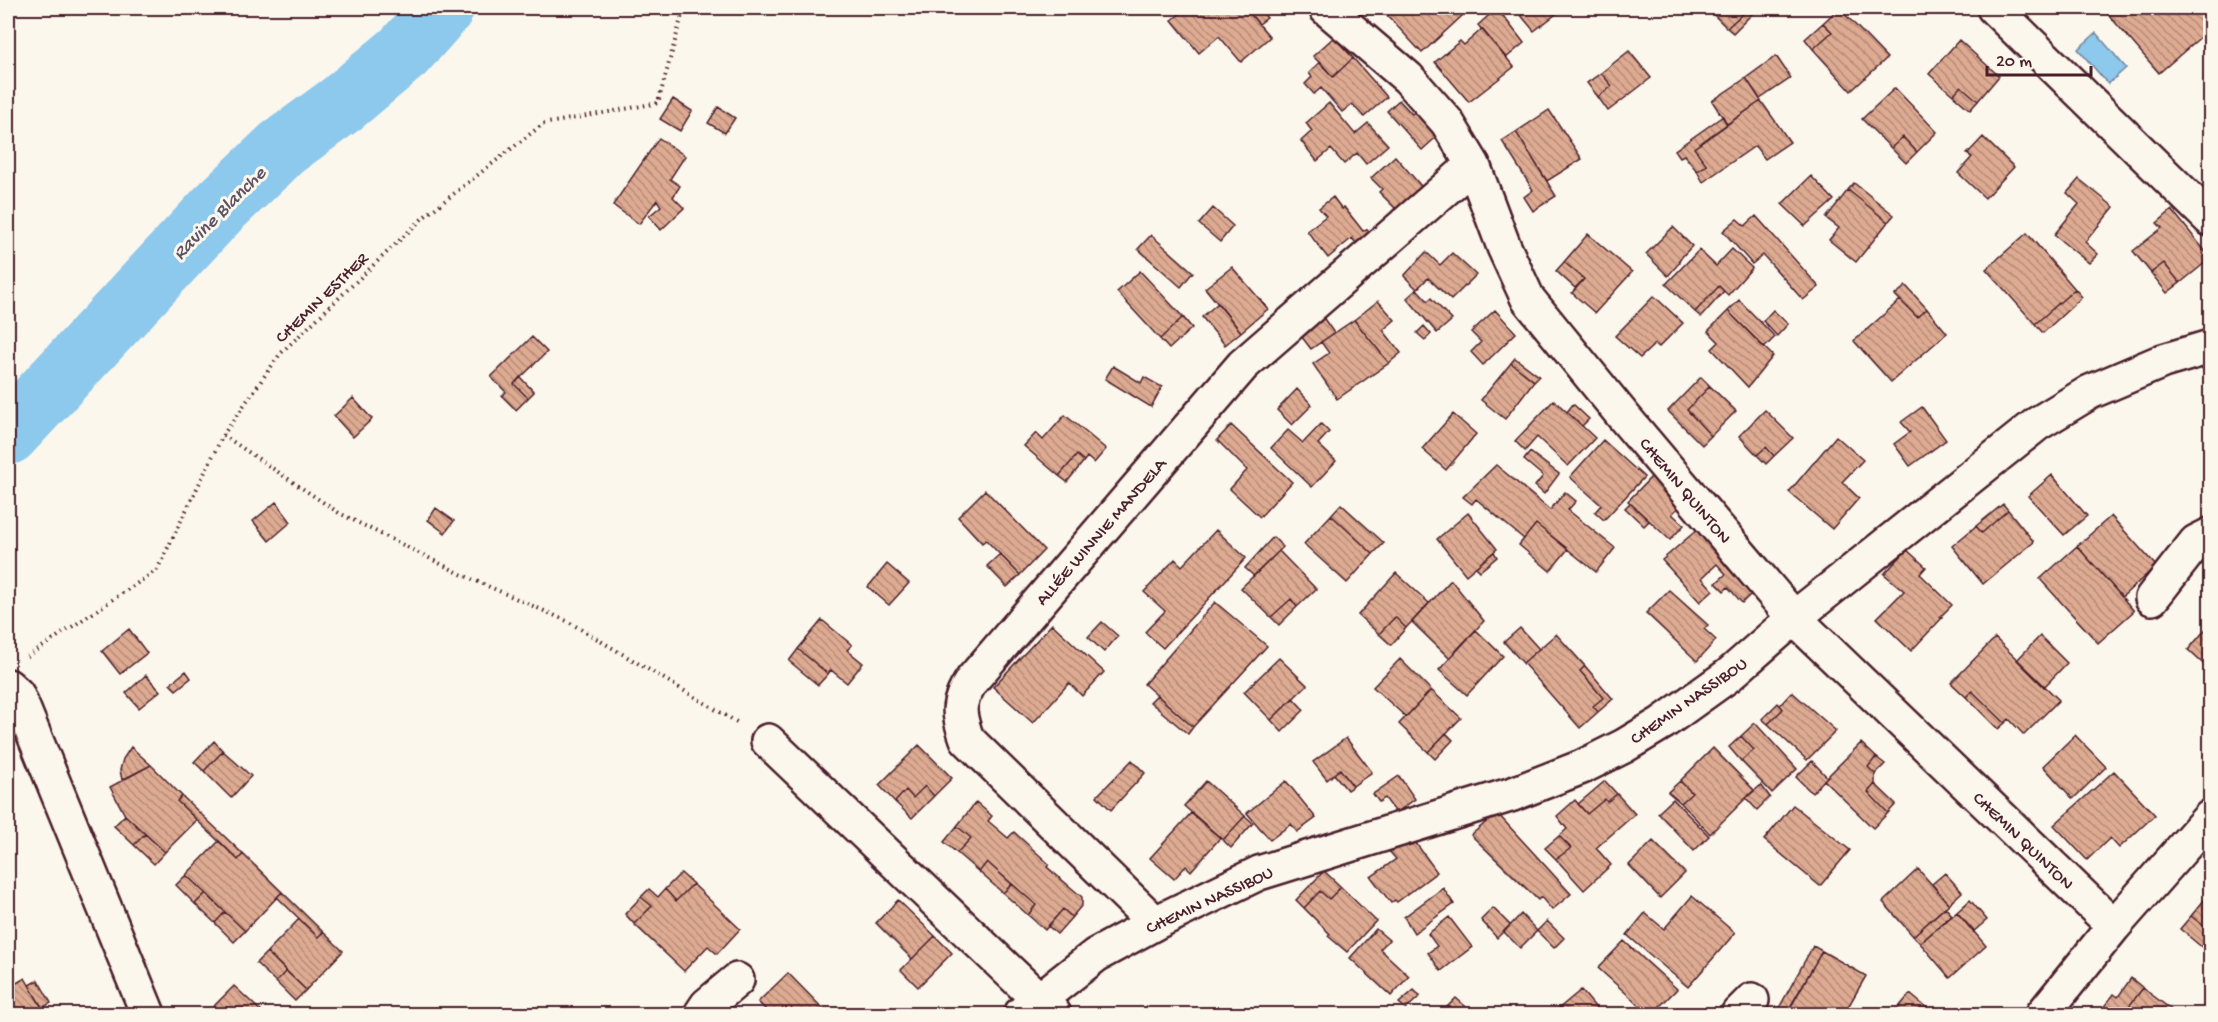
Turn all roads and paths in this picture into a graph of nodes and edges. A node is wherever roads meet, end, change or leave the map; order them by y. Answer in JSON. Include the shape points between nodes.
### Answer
{"nodes":[{"id":1,"x":684,"y":8,"type":"edge"},
{"id":2,"x":1326,"y":8,"type":"edge"},
{"id":3,"x":1994,"y":8,"type":"edge"},
{"id":4,"x":1473,"y":165,"type":"junction"},
{"id":5,"x":2211,"y":219,"type":"edge"},
{"id":6,"x":2211,"y":347,"type":"edge"},
{"id":7,"x":223,"y":435,"type":"junction"},
{"id":8,"x":2211,"y":535,"type":"edge"},
{"id":9,"x":2152,"y":598,"type":"dead end"},
{"id":10,"x":1794,"y":618,"type":"junction"},
{"id":11,"x":26,"y":658,"type":"dead end"},
{"id":12,"x":8,"y":686,"type":"edge"},
{"id":13,"x":768,"y":741,"type":"joint"},
{"id":14,"x":2211,"y":817,"type":"edge"},
{"id":15,"x":1155,"y":923,"type":"junction"},
{"id":16,"x":2114,"y":926,"type":"junction"},
{"id":17,"x":737,"y":980,"type":"dead end"},
{"id":18,"x":1038,"y":1009,"type":"edge"},
{"id":19,"x":148,"y":1014,"type":"edge"},
{"id":20,"x":701,"y":1014,"type":"edge"},
{"id":21,"x":2043,"y":1014,"type":"edge"}],
"edges":[{"from":1,"to":7,"type":"path","name":"CHEMIN ESTHER","via":[[658,103],[543,124],[424,217],[280,354]]},
{"from":2,"to":4,"type":"street","name":"CHEMIN QUINTON","via":[[1408,78],[1447,122]]},
{"from":3,"to":5,"type":"street"},
{"from":4,"to":10,"type":"street","name":"CHEMIN QUINTON","via":[[1528,299]]},
{"from":4,"to":15,"type":"street","name":"ALLÉE WINNIE MANDELA","via":[[1243,365],[962,695],[958,715],[967,739]]},
{"from":6,"to":10,"type":"street","name":"CHEMIN NASSIBOU","via":[[2163,361],[2090,392],[2037,424]]},
{"from":7,"to":11,"type":"path","name":"CHEMIN ESTHER","via":[[157,570]]},
{"from":7,"to":13,"type":"path","via":[[339,513],[567,621]]},
{"from":8,"to":9,"type":"street","via":[[2196,542]]},
{"from":10,"to":15,"type":"street","name":"CHEMIN NASSIBOU","via":[[1729,675],[1662,723],[1582,767],[1514,794],[1258,873]]},
{"from":10,"to":16,"type":"street","name":"CHEMIN QUINTON"},
{"from":12,"to":19,"type":"street","via":[[23,708]]},
{"from":13,"to":18,"type":"street"},
{"from":14,"to":16,"type":"street"},
{"from":15,"to":18,"type":"street","name":"CHEMIN NASSIBOU","via":[[1096,956]]},
{"from":16,"to":21,"type":"street"},
{"from":17,"to":20,"type":"street"}]}
